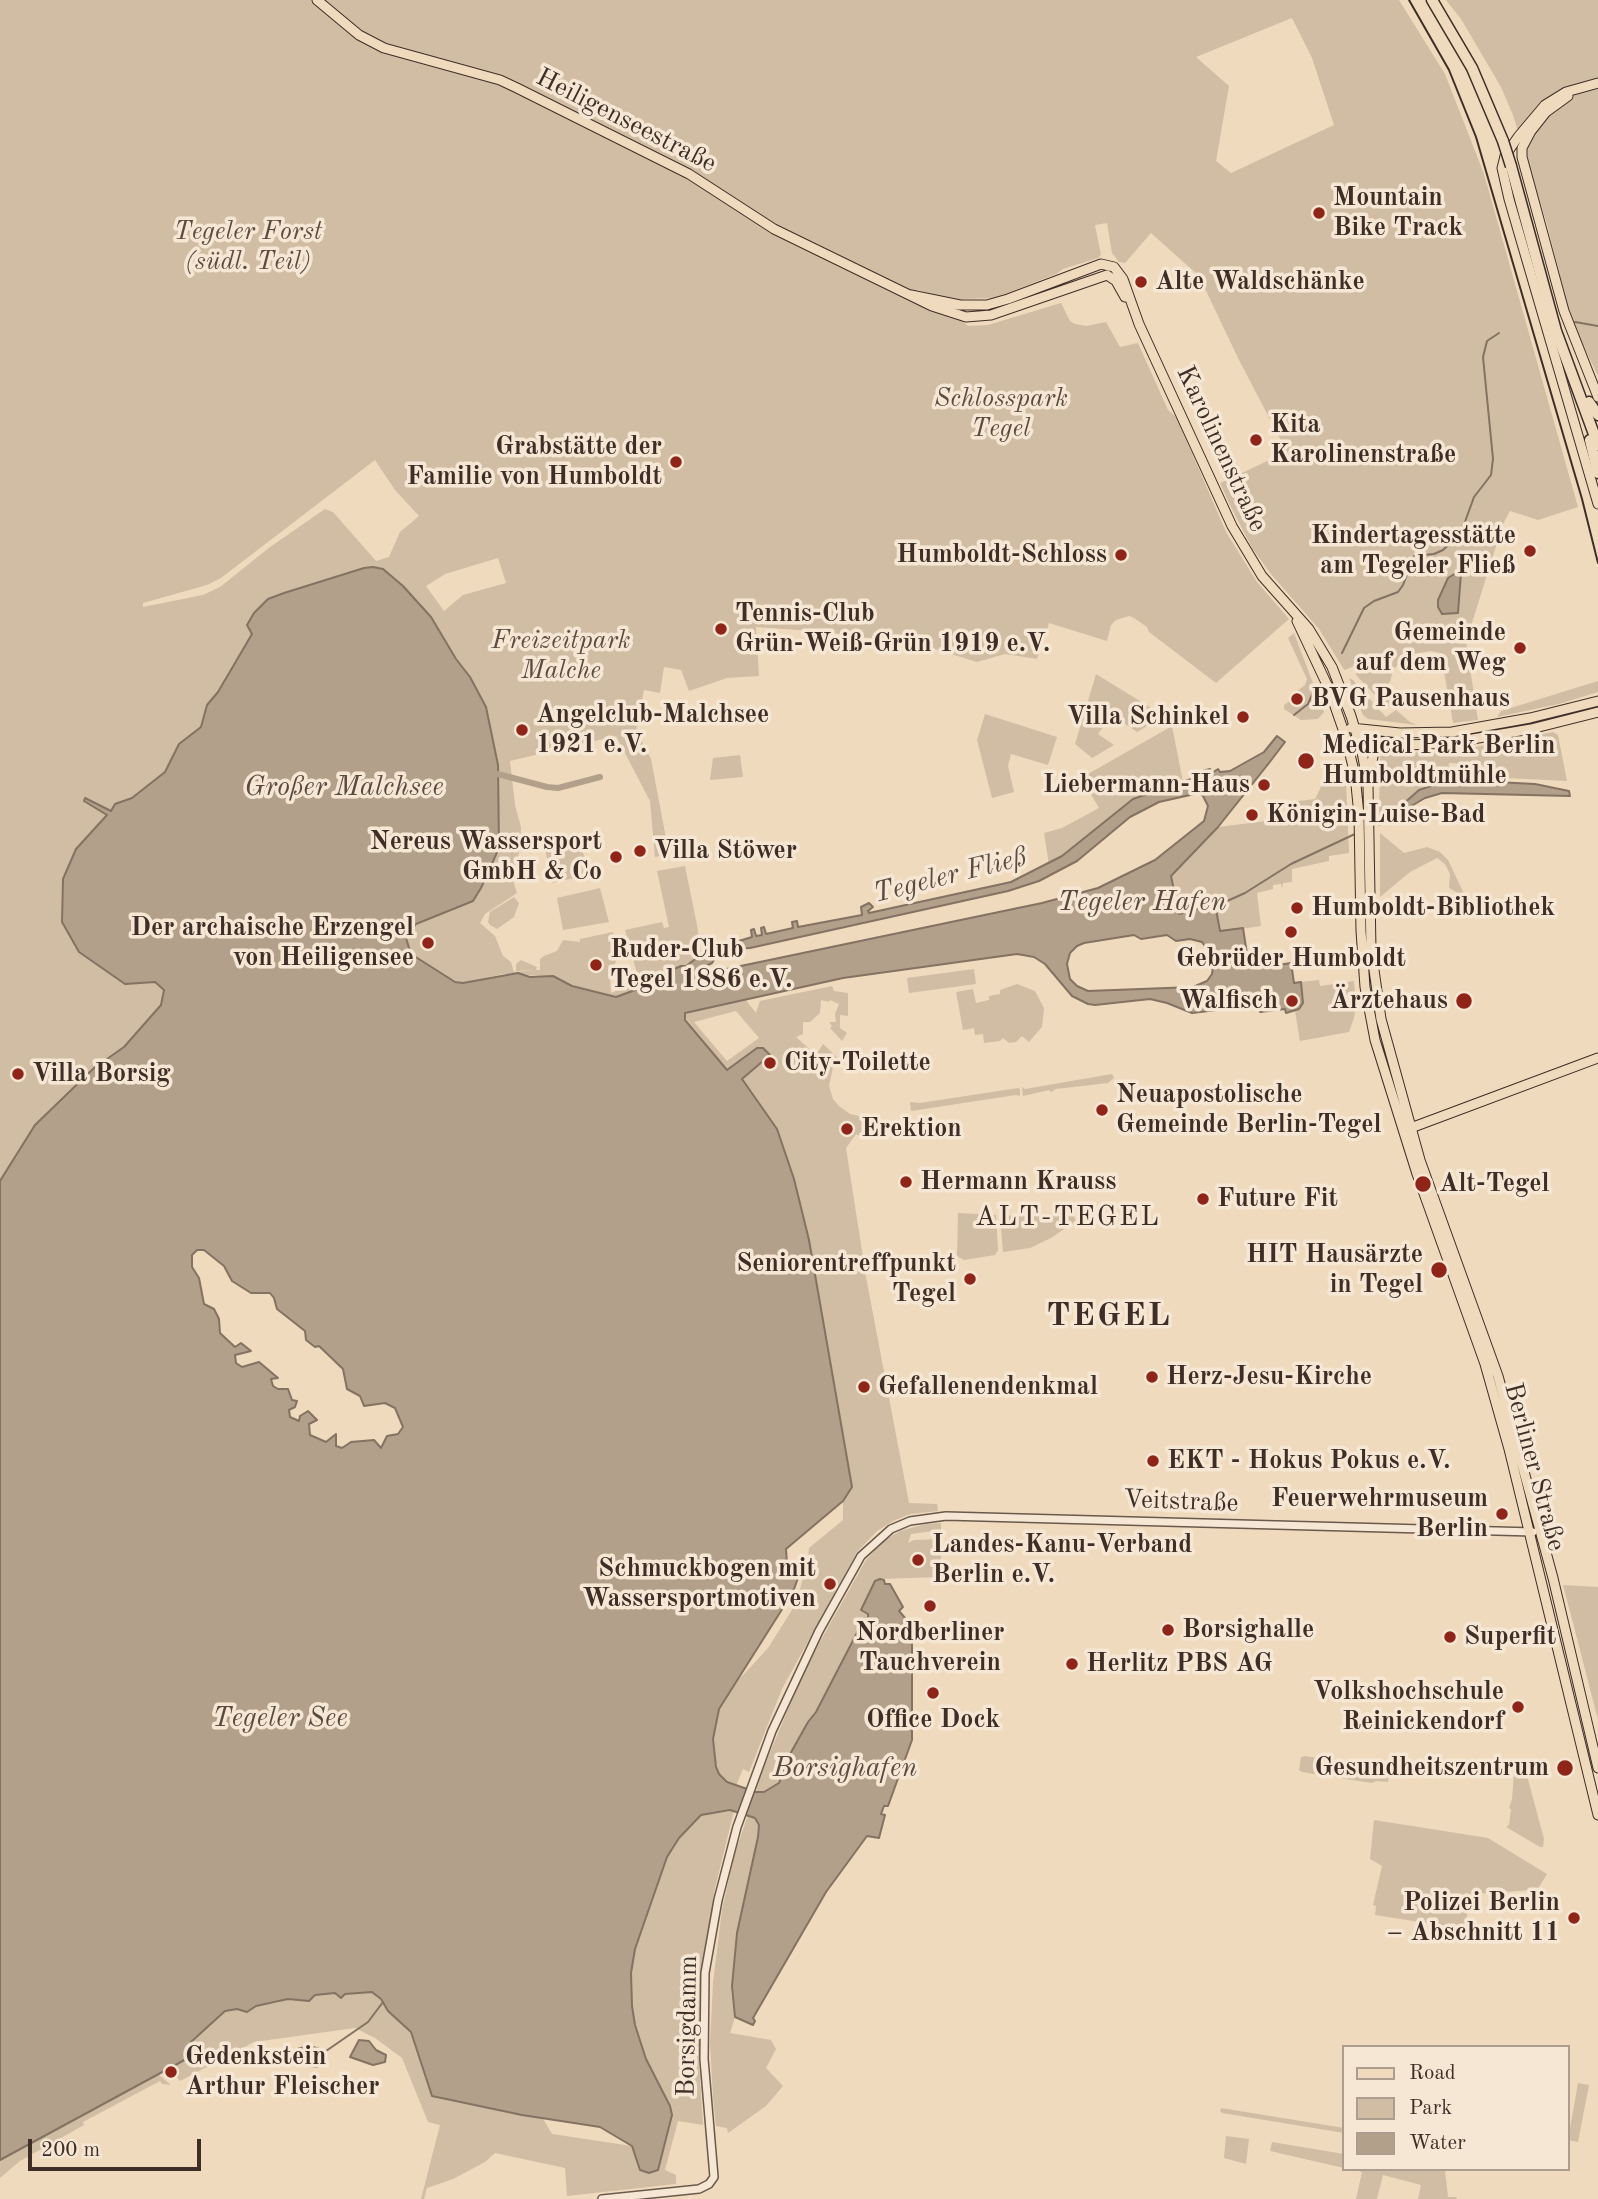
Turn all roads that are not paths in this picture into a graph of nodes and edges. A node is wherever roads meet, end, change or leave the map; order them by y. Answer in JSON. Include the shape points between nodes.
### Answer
{"nodes":[{"id":1,"x":317,"y":0,"type":"edge"},
{"id":2,"x":1432,"y":0,"type":"edge"},
{"id":3,"x":1439,"y":0,"type":"edge"},
{"id":4,"x":1598,"y":83,"type":"edge"},
{"id":5,"x":1574,"y":91,"type":"junction"},
{"id":6,"x":1505,"y":138,"type":"junction"},
{"id":7,"x":1513,"y":163,"type":"junction"},
{"id":8,"x":1107,"y":264,"type":"joint"},
{"id":9,"x":1107,"y":275,"type":"joint"},
{"id":10,"x":911,"y":295,"type":"junction"},
{"id":11,"x":1139,"y":324,"type":"junction"},
{"id":12,"x":1561,"y":347,"type":"junction"},
{"id":13,"x":1594,"y":399,"type":"edge"},
{"id":14,"x":1598,"y":415,"type":"edge"},
{"id":15,"x":1598,"y":424,"type":"edge"},
{"id":16,"x":1598,"y":445,"type":"edge"},
{"id":17,"x":1598,"y":473,"type":"edge"},
{"id":18,"x":1598,"y":504,"type":"edge"},
{"id":19,"x":1273,"y":588,"type":"junction"},
{"id":20,"x":1598,"y":701,"type":"edge"},
{"id":21,"x":1598,"y":712,"type":"edge"},
{"id":22,"x":1343,"y":727,"type":"junction"},
{"id":23,"x":1354,"y":728,"type":"junction"},
{"id":24,"x":1346,"y":738,"type":"junction"},
{"id":25,"x":1358,"y":739,"type":"junction"},
{"id":26,"x":1382,"y":743,"type":"junction"},
{"id":27,"x":1368,"y":785,"type":"junction"},
{"id":28,"x":1383,"y":1029,"type":"joint"},
{"id":29,"x":1373,"y":1030,"type":"joint"},
{"id":30,"x":1598,"y":1058,"type":"edge"},
{"id":31,"x":1407,"y":1130,"type":"junction"},
{"id":32,"x":1490,"y":1365,"type":"junction"},
{"id":33,"x":1530,"y":1532,"type":"junction"},
{"id":34,"x":1541,"y":1533,"type":"junction"},
{"id":35,"x":1553,"y":1578,"type":"junction"},
{"id":36,"x":1542,"y":1581,"type":"junction"},
{"id":37,"x":1569,"y":1694,"type":"junction"},
{"id":38,"x":1586,"y":1717,"type":"junction"},
{"id":39,"x":1598,"y":1768,"type":"edge"},
{"id":40,"x":754,"y":1776,"type":"joint"},
{"id":41,"x":1598,"y":1815,"type":"edge"},
{"id":42,"x":602,"y":2199,"type":"edge"}],
"edges":[{"from":1,"to":10,"type":"main road","name":"Heiligenseestraße","via":[[359,35],[384,48],[500,80],[689,174],[774,229]]},
{"from":2,"to":6,"type":"highway","via":[[1472,68]]},
{"from":3,"to":6,"type":"highway","via":[[1471,53]]},
{"from":4,"to":5,"type":"main road"},
{"from":5,"to":13,"type":"main road","via":[[1546,112],[1531,131],[1522,157],[1564,311]]},
{"from":5,"to":18,"type":"main road","via":[[1552,99],[1536,114],[1505,156],[1503,167]]},
{"from":6,"to":7,"type":"highway"},
{"from":7,"to":12,"type":"highway"},
{"from":7,"to":13,"type":"highway","via":[[1557,313]]},
{"from":8,"to":10,"type":"main road","name":"Heiligenseestraße","via":[[987,305],[960,305]]},
{"from":8,"to":11,"type":"main road","name":"Karolinenstraße","via":[[1120,274]]},
{"from":9,"to":10,"type":"main road","name":"Heiligenseestraße","via":[[979,317],[944,311]]},
{"from":9,"to":11,"type":"main road","name":"Karolinenstraße","via":[[1117,283]]},
{"from":11,"to":19,"type":"main road","name":"Karolinenstraße","via":[[1232,526]]},
{"from":12,"to":16,"type":"highway"},
{"from":12,"to":17,"type":"highway"},
{"from":13,"to":14,"type":"highway"},
{"from":13,"to":15,"type":"highway"},
{"from":19,"to":22,"type":"main road","name":"Karolinenstraße","via":[[1302,628]]},
{"from":19,"to":23,"type":"main road","name":"Karolinenstraße","via":[[1310,629],[1330,663]]},
{"from":20,"to":23,"type":"main road","via":[[1452,732]]},
{"from":21,"to":26,"type":"main road","via":[[1449,743]]},
{"from":22,"to":23,"type":"main road"},
{"from":22,"to":24,"type":"main road","name":"Karolinenstraße"},
{"from":23,"to":25,"type":"main road","name":"Karolinenstraße"},
{"from":24,"to":25,"type":"main road"},
{"from":24,"to":29,"type":"main road","name":"Karolinenstraße","via":[[1356,783],[1361,931]]},
{"from":25,"to":26,"type":"main road"},
{"from":25,"to":27,"type":"main road","name":"Karolinenstraße"},
{"from":26,"to":27,"type":"main road","via":[[1374,751]]},
{"from":27,"to":28,"type":"main road","name":"Karolinenstraße","via":[[1371,949]]},
{"from":28,"to":31,"type":"main road","name":"Berliner Straße"},
{"from":29,"to":31,"type":"main road","name":"Berliner Straße"},
{"from":30,"to":31,"type":"main road"},
{"from":31,"to":32,"type":"main road","name":"Berliner Straße"},
{"from":32,"to":33,"type":"main road","name":"Berliner Straße"},
{"from":32,"to":34,"type":"main road","name":"Berliner Straße"},
{"from":33,"to":34,"type":"street","name":"Veitstraße"},
{"from":33,"to":36,"type":"main road","name":"Berliner Straße"},
{"from":33,"to":40,"type":"street","name":"Veitstraße","via":[[946,1516],[900,1524],[861,1556],[835,1600]]},
{"from":34,"to":35,"type":"main road","name":"Berliner Straße"},
{"from":35,"to":36,"type":"main road","name":"Berliner Straße"},
{"from":35,"to":38,"type":"main road","name":"Berliner Straße"},
{"from":36,"to":37,"type":"main road","name":"Berliner Straße"},
{"from":37,"to":38,"type":"main road","name":"Berliner Straße","via":[[1580,1718]]},
{"from":37,"to":41,"type":"main road","name":"Berliner Straße"},
{"from":38,"to":39,"type":"main road","name":"Berliner Straße"},
{"from":40,"to":42,"type":"street","name":"Borsigdamm","via":[[718,1900],[705,1973],[704,2059],[714,2177],[699,2189]]}]}
